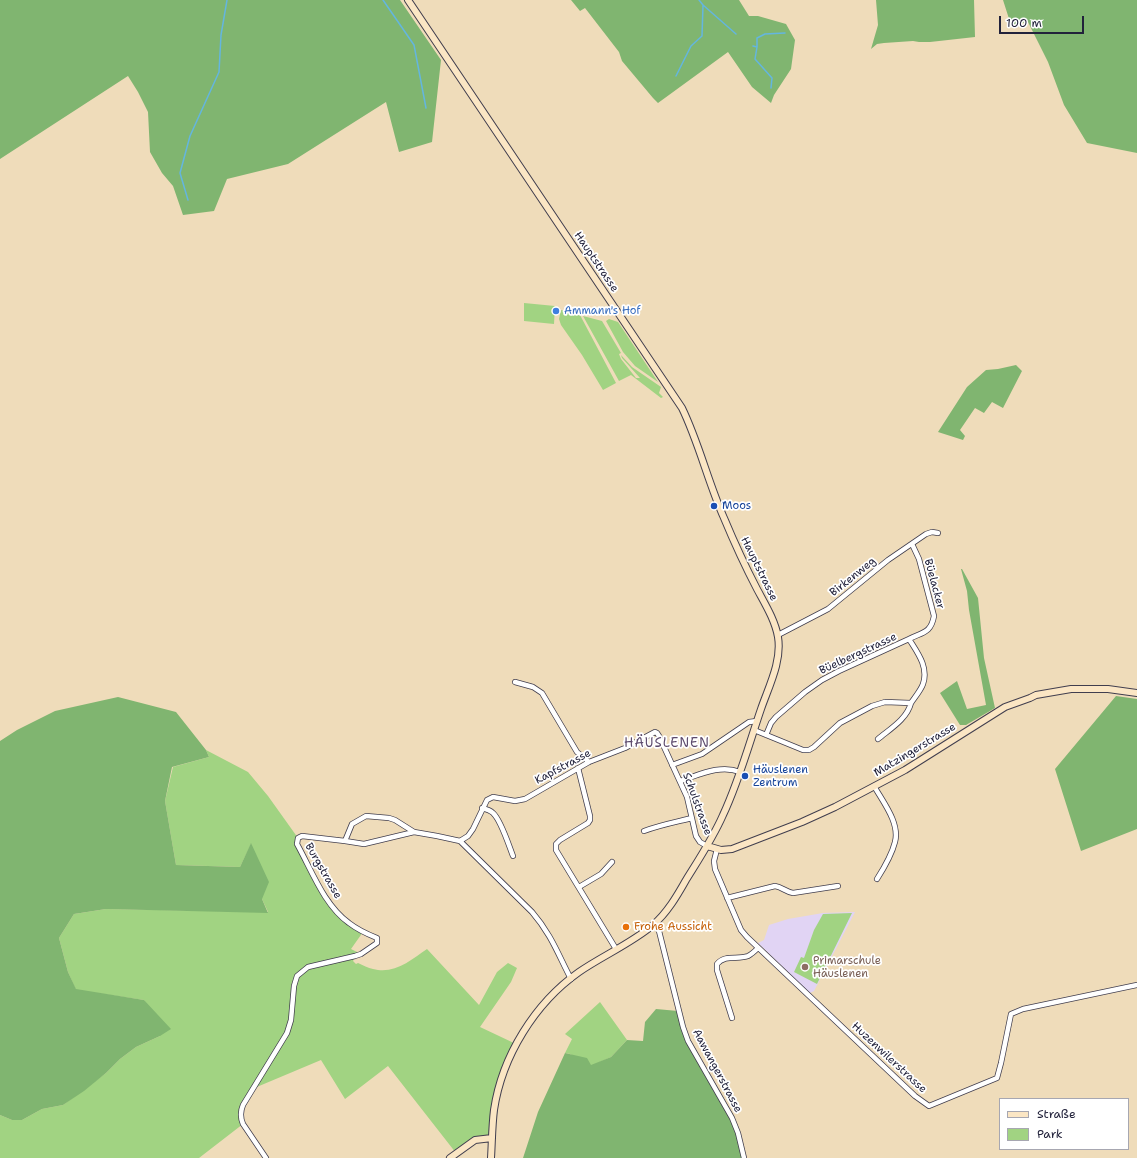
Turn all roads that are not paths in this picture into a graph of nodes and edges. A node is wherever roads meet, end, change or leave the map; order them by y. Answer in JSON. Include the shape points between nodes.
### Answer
{"nodes":[{"id":1,"x":408,"y":0,"type":"edge"},
{"id":2,"x":938,"y":533,"type":"dead end"},
{"id":3,"x":912,"y":544,"type":"junction"},
{"id":4,"x":778,"y":635,"type":"junction"},
{"id":5,"x":909,"y":639,"type":"junction"},
{"id":6,"x":516,"y":682,"type":"dead end"},
{"id":7,"x":1137,"y":693,"type":"edge"},
{"id":8,"x":911,"y":703,"type":"junction"},
{"id":9,"x":757,"y":721,"type":"junction"},
{"id":10,"x":754,"y":730,"type":"junction"},
{"id":11,"x":655,"y":732,"type":"joint"},
{"id":12,"x":766,"y":735,"type":"junction"},
{"id":13,"x":878,"y":739,"type":"dead end"},
{"id":14,"x":589,"y":762,"type":"junction"},
{"id":15,"x":672,"y":765,"type":"junction"},
{"id":16,"x":578,"y":768,"type":"junction"},
{"id":17,"x":740,"y":772,"type":"junction"},
{"id":18,"x":680,"y":781,"type":"junction"},
{"id":19,"x":874,"y":786,"type":"junction"},
{"id":20,"x":482,"y":808,"type":"junction"},
{"id":21,"x":692,"y":818,"type":"junction"},
{"id":22,"x":644,"y":831,"type":"dead end"},
{"id":23,"x":414,"y":832,"type":"junction"},
{"id":24,"x":345,"y":841,"type":"junction"},
{"id":25,"x":460,"y":841,"type":"junction"},
{"id":26,"x":707,"y":846,"type":"junction"},
{"id":27,"x":717,"y":849,"type":"junction"},
{"id":28,"x":513,"y":856,"type":"dead end"},
{"id":29,"x":612,"y":862,"type":"dead end"},
{"id":30,"x":878,"y":879,"type":"dead end"},
{"id":31,"x":838,"y":886,"type":"dead end"},
{"id":32,"x":579,"y":887,"type":"junction"},
{"id":33,"x":727,"y":898,"type":"junction"},
{"id":34,"x":655,"y":924,"type":"junction"},
{"id":35,"x":758,"y":948,"type":"junction"},
{"id":36,"x":616,"y":949,"type":"junction"},
{"id":37,"x":571,"y":979,"type":"junction"},
{"id":38,"x":1137,"y":985,"type":"edge"},
{"id":39,"x":732,"y":1018,"type":"dead end"},
{"id":40,"x":492,"y":1138,"type":"junction"},
{"id":41,"x":266,"y":1158,"type":"edge"},
{"id":42,"x":450,"y":1158,"type":"edge"},
{"id":43,"x":491,"y":1158,"type":"edge"},
{"id":44,"x":744,"y":1158,"type":"edge"}],
"edges":[{"from":1,"to":4,"type":"street","name":"Hauptstrasse","via":[[682,408],[723,517]]},
{"from":2,"to":3,"type":"street","name":"Birkenweg","via":[[926,534]]},
{"from":3,"to":4,"type":"street","name":"Birkenweg","via":[[888,560],[828,609]]},
{"from":3,"to":5,"type":"street","name":"Büelacker","via":[[919,560],[934,616],[928,630]]},
{"from":4,"to":9,"type":"street","name":"Hauptstrasse","via":[[776,663]]},
{"from":5,"to":8,"type":"street","name":"Büelbergstrasse","via":[[924,666],[925,677],[923,685]]},
{"from":5,"to":12,"type":"street","name":"Büelbergstrasse","via":[[822,680],[776,717]]},
{"from":6,"to":14,"type":"street","via":[[542,693],[577,752]]},
{"from":7,"to":19,"type":"street","name":"Matzingerstrasse","via":[[1108,689],[1071,689],[1036,695],[1005,707],[905,770]]},
{"from":8,"to":12,"type":"street","via":[[885,702],[860,712],[840,723],[809,750]]},
{"from":8,"to":13,"type":"street","name":"Büelbergstrasse","via":[[904,717]]},
{"from":9,"to":10,"type":"street","name":"Hauptstrasse"},
{"from":9,"to":15,"type":"street","name":"Schulstrasse","via":[[749,722],[702,754]]},
{"from":10,"to":12,"type":"street"},
{"from":10,"to":17,"type":"street","name":"Hauptstrasse"},
{"from":11,"to":14,"type":"street","name":"Kapfstrasse","via":[[625,748]]},
{"from":11,"to":15,"type":"street","name":"Schulstrasse"},
{"from":14,"to":16,"type":"street","name":"Kapfstrasse"},
{"from":15,"to":18,"type":"street","name":"Schulstrasse"},
{"from":16,"to":20,"type":"street","name":"Kapfstrasse","via":[[524,799],[515,801],[493,796]]},
{"from":16,"to":32,"type":"street","via":[[590,820],[560,840],[556,847]]},
{"from":17,"to":18,"type":"street","via":[[719,769]]},
{"from":17,"to":26,"type":"street","name":"Hauptstrasse","via":[[722,818]]},
{"from":18,"to":21,"type":"street","name":"Schulstrasse"},
{"from":19,"to":27,"type":"street","name":"Matzingerstrasse","via":[[835,807],[754,841],[732,849]]},
{"from":19,"to":30,"type":"street","via":[[892,818],[896,832],[895,842]]},
{"from":20,"to":25,"type":"street","name":"Kapfstrasse","via":[[473,829]]},
{"from":20,"to":28,"type":"street","via":[[494,813],[498,819]]},
{"from":21,"to":22,"type":"street"},
{"from":21,"to":26,"type":"street","name":"Schulstrasse","via":[[698,840]]},
{"from":23,"to":24,"type":"street","name":"Burgstrasse","via":[[364,844]]},
{"from":23,"to":24,"type":"street","via":[[389,818],[366,816],[352,824]]},
{"from":23,"to":25,"type":"street","name":"Burgstrasse"},
{"from":24,"to":41,"type":"street","name":"Burgstrasse","via":[[302,836],[298,838],[297,844],[337,912],[349,923],[376,938],[377,944],[362,954],[308,967],[298,976],[287,1032],[241,1112],[243,1124]]},
{"from":25,"to":37,"type":"street","via":[[542,924]]},
{"from":26,"to":27,"type":"street","name":"Matzingerstrasse"},
{"from":26,"to":34,"type":"street","name":"Hauptstrasse","via":[[670,906]]},
{"from":27,"to":33,"type":"street","name":"Huzenwilerstrasse","via":[[714,866]]},
{"from":29,"to":32,"type":"street","via":[[601,874]]},
{"from":31,"to":33,"type":"street","via":[[789,893],[775,886]]},
{"from":32,"to":36,"type":"street"},
{"from":33,"to":35,"type":"street","name":"Huzenwilerstrasse","via":[[741,930]]},
{"from":34,"to":36,"type":"street","name":"Hauptstrasse"},
{"from":34,"to":44,"type":"street","name":"Aawangerstrasse","via":[[659,931],[683,1027],[732,1118]]},
{"from":35,"to":38,"type":"street","name":"Huzenwilerstrasse","via":[[929,1106],[997,1078],[1011,1014],[1023,1009]]},
{"from":35,"to":39,"type":"street","via":[[749,956],[726,958],[717,964]]},
{"from":36,"to":37,"type":"street","name":"Hauptstrasse"},
{"from":37,"to":40,"type":"street","name":"Hauptstrasse","via":[[537,1013],[516,1044],[507,1064],[494,1109]]},
{"from":40,"to":42,"type":"street","via":[[475,1140]]},
{"from":40,"to":43,"type":"street"}]}
